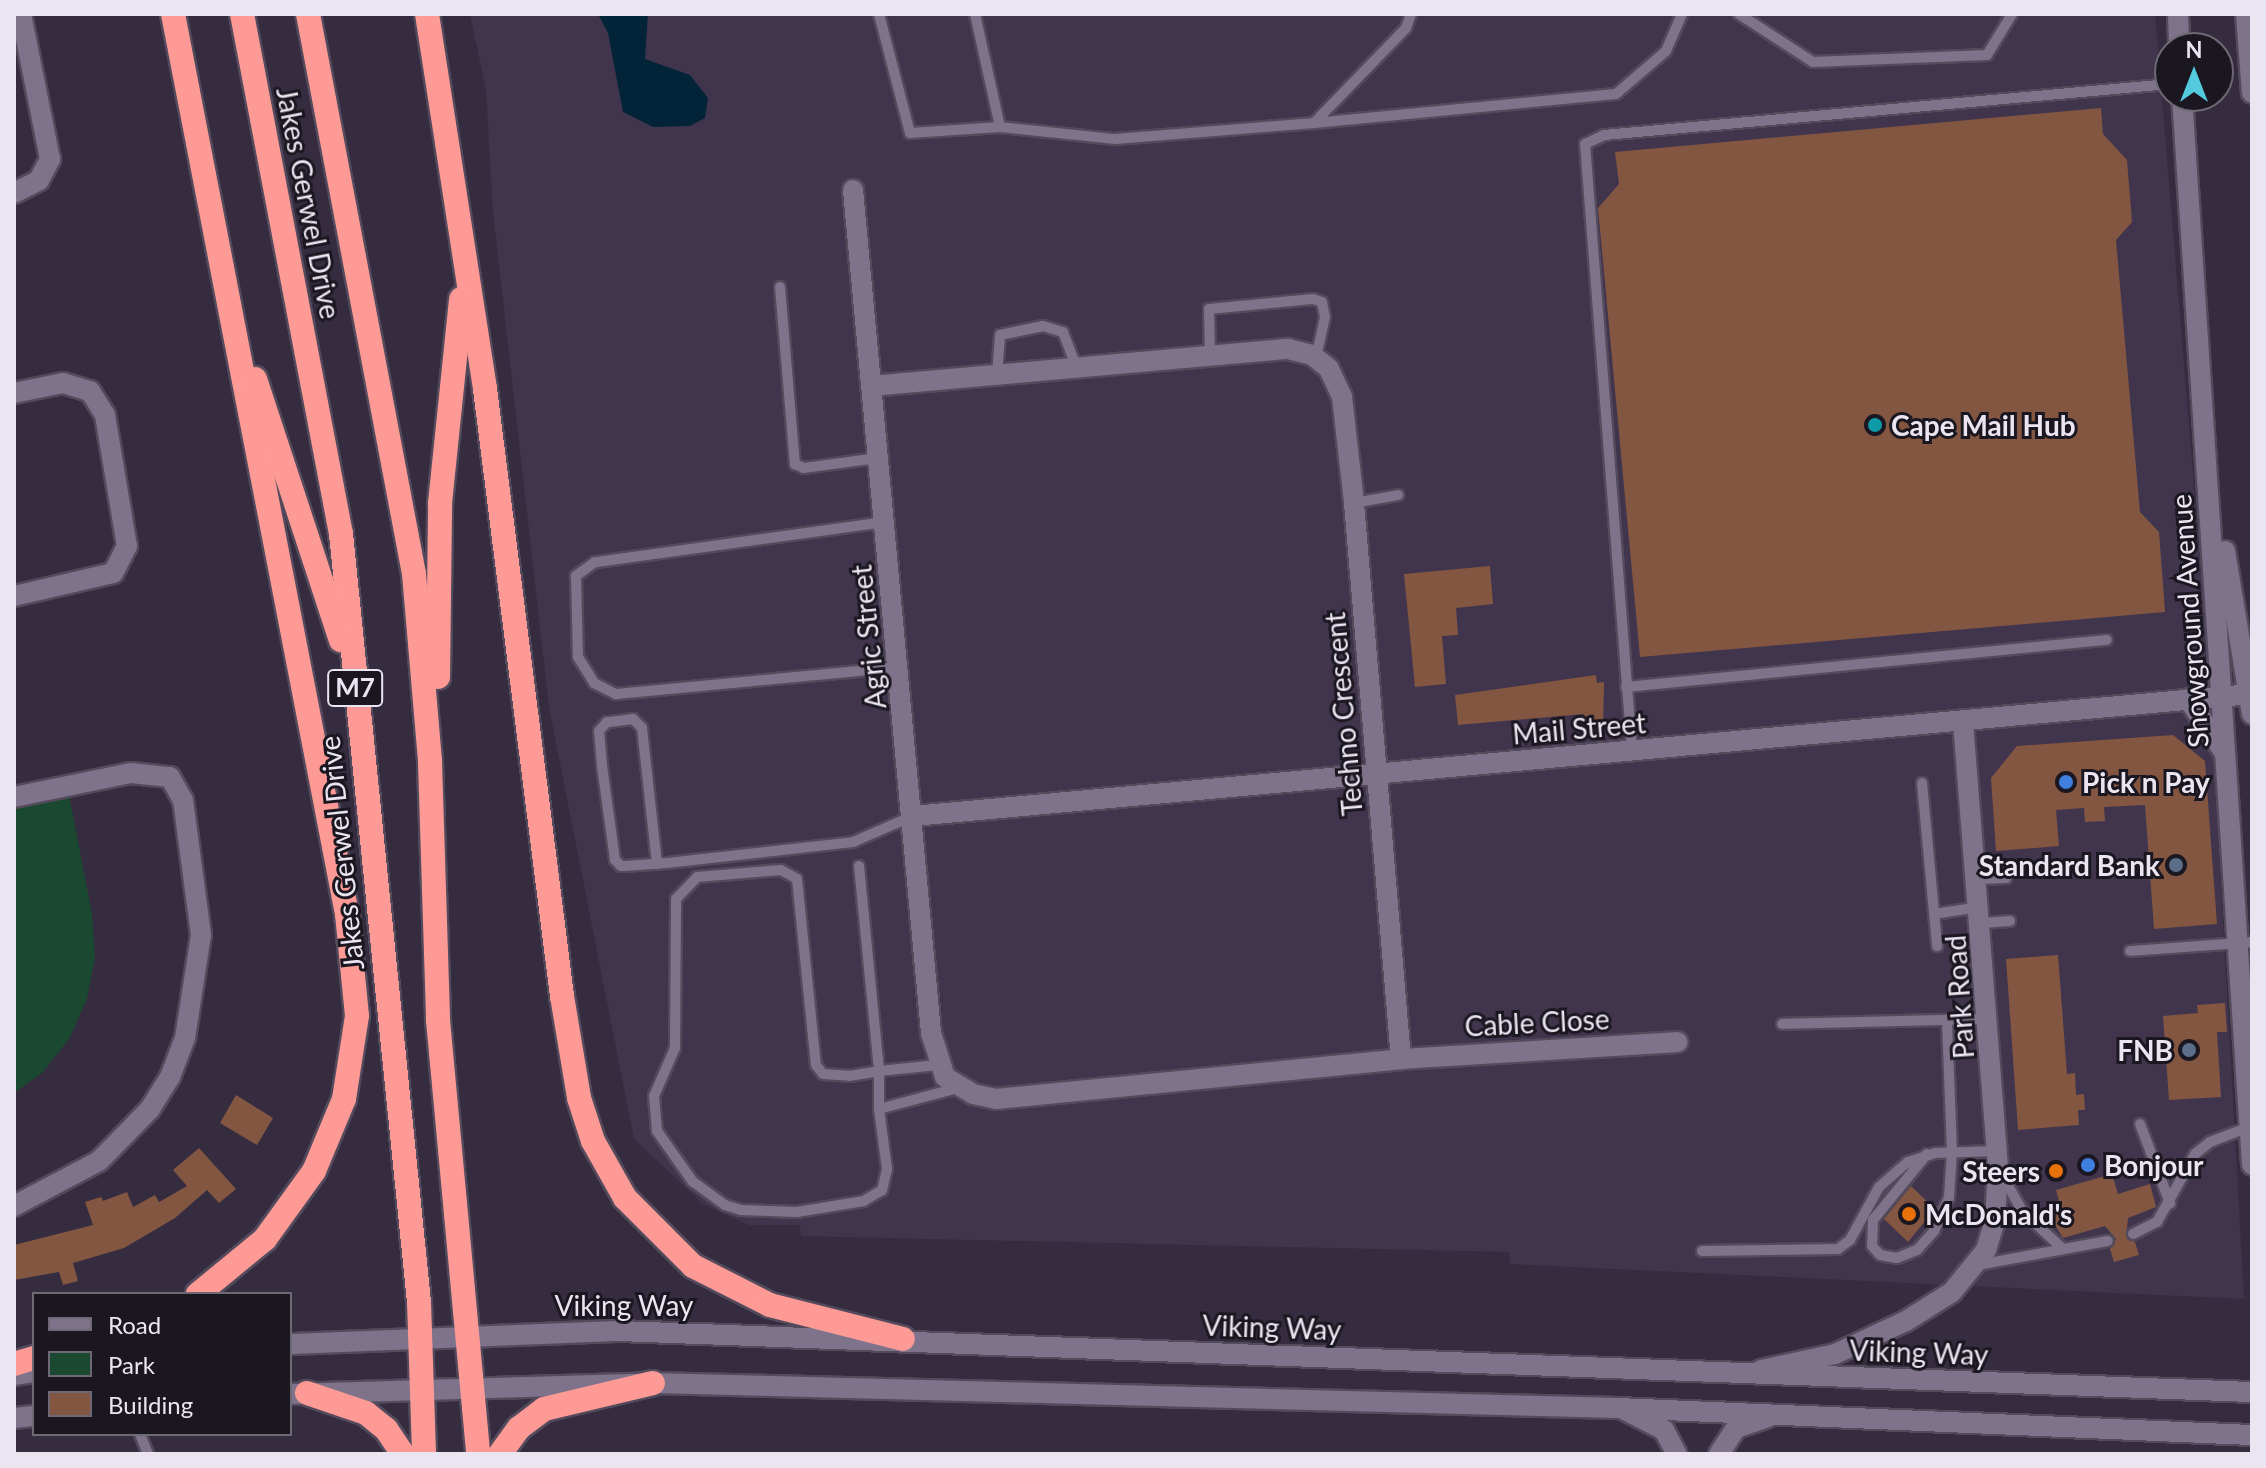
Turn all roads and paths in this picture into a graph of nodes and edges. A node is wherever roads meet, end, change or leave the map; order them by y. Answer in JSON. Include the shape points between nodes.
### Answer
{"nodes":[{"id":1,"x":21,"y":14,"type":"edge"},
{"id":2,"x":173,"y":14,"type":"edge"},
{"id":3,"x":242,"y":14,"type":"edge"},
{"id":4,"x":308,"y":14,"type":"edge"},
{"id":5,"x":427,"y":14,"type":"edge"},
{"id":6,"x":879,"y":14,"type":"edge"},
{"id":7,"x":975,"y":14,"type":"edge"},
{"id":8,"x":1411,"y":14,"type":"edge"},
{"id":9,"x":1682,"y":14,"type":"edge"},
{"id":10,"x":1739,"y":14,"type":"edge"},
{"id":11,"x":2012,"y":14,"type":"edge"},
{"id":12,"x":2246,"y":14,"type":"edge"},
{"id":13,"x":2154,"y":85,"type":"edge"},
{"id":14,"x":2252,"y":93,"type":"edge"},
{"id":15,"x":2183,"y":112,"type":"edge"},
{"id":16,"x":1314,"y":123,"type":"junction"},
{"id":17,"x":1000,"y":127,"type":"junction"},
{"id":18,"x":853,"y":190,"type":"dead end"},
{"id":19,"x":14,"y":193,"type":"edge"},
{"id":20,"x":464,"y":265,"type":"junction"},
{"id":21,"x":224,"y":281,"type":"junction"},
{"id":22,"x":780,"y":287,"type":"dead end"},
{"id":23,"x":1210,"y":356,"type":"junction"},
{"id":24,"x":1316,"y":357,"type":"junction"},
{"id":25,"x":1077,"y":368,"type":"junction"},
{"id":26,"x":997,"y":375,"type":"junction"},
{"id":27,"x":871,"y":386,"type":"junction"},
{"id":28,"x":14,"y":393,"type":"edge"},
{"id":29,"x":2208,"y":457,"type":"junction"},
{"id":30,"x":878,"y":458,"type":"junction"},
{"id":31,"x":1398,"y":495,"type":"dead end"},
{"id":32,"x":1354,"y":503,"type":"junction"},
{"id":33,"x":885,"y":522,"type":"junction"},
{"id":34,"x":14,"y":596,"type":"edge"},
{"id":35,"x":2107,"y":640,"type":"dead end"},
{"id":36,"x":899,"y":667,"type":"junction"},
{"id":37,"x":355,"y":684,"type":"junction"},
{"id":38,"x":1626,"y":687,"type":"junction"},
{"id":39,"x":2223,"y":696,"type":"junction"},
{"id":40,"x":2188,"y":699,"type":"junction"},
{"id":41,"x":2251,"y":704,"type":"edge"},
{"id":42,"x":1963,"y":724,"type":"junction"},
{"id":43,"x":1632,"y":750,"type":"junction"},
{"id":44,"x":2226,"y":756,"type":"junction"},
{"id":45,"x":430,"y":762,"type":"junction"},
{"id":46,"x":1376,"y":775,"type":"junction"},
{"id":47,"x":1922,"y":783,"type":"dead end"},
{"id":48,"x":14,"y":797,"type":"edge"},
{"id":49,"x":913,"y":816,"type":"junction"},
{"id":50,"x":657,"y":864,"type":"junction"},
{"id":51,"x":859,"y":866,"type":"dead end"},
{"id":52,"x":2006,"y":878,"type":"dead end"},
{"id":53,"x":1978,"y":879,"type":"junction"},
{"id":54,"x":1934,"y":914,"type":"junction"},
{"id":55,"x":1981,"y":915,"type":"junction"},
{"id":56,"x":2010,"y":921,"type":"dead end"},
{"id":57,"x":2243,"y":942,"type":"edge"},
{"id":58,"x":1937,"y":946,"type":"dead end"},
{"id":59,"x":2130,"y":951,"type":"dead end"},
{"id":60,"x":1988,"y":1019,"type":"junction"},
{"id":61,"x":1947,"y":1020,"type":"junction"},
{"id":62,"x":1782,"y":1024,"type":"dead end"},
{"id":63,"x":1677,"y":1042,"type":"dead end"},
{"id":64,"x":1401,"y":1059,"type":"junction"},
{"id":65,"x":879,"y":1071,"type":"junction"},
{"id":66,"x":948,"y":1077,"type":"junction"},
{"id":67,"x":879,"y":1109,"type":"junction"},
{"id":68,"x":2140,"y":1124,"type":"dead end"},
{"id":69,"x":2250,"y":1126,"type":"edge"},
{"id":70,"x":1952,"y":1152,"type":"junction"},
{"id":71,"x":1927,"y":1154,"type":"junction"},
{"id":72,"x":1997,"y":1159,"type":"junction"},
{"id":73,"x":2252,"y":1165,"type":"edge"},
{"id":74,"x":2170,"y":1203,"type":"junction"},
{"id":75,"x":14,"y":1206,"type":"edge"},
{"id":76,"x":2133,"y":1234,"type":"dead end"},
{"id":77,"x":2108,"y":1241,"type":"dead end"},
{"id":78,"x":2063,"y":1249,"type":"junction"},
{"id":79,"x":1702,"y":1251,"type":"dead end"},
{"id":80,"x":1978,"y":1265,"type":"junction"},
{"id":81,"x":200,"y":1292,"type":"edge"},
{"id":82,"x":468,"y":1334,"type":"junction"},
{"id":83,"x":421,"y":1337,"type":"junction"},
{"id":84,"x":903,"y":1339,"type":"junction"},
{"id":85,"x":292,"y":1344,"type":"edge"},
{"id":86,"x":1745,"y":1374,"type":"junction"},
{"id":87,"x":653,"y":1383,"type":"junction"},
{"id":88,"x":472,"y":1386,"type":"junction"},
{"id":89,"x":423,"y":1388,"type":"junction"},
{"id":90,"x":2252,"y":1392,"type":"edge"},
{"id":91,"x":299,"y":1393,"type":"edge"},
{"id":92,"x":1618,"y":1408,"type":"junction"},
{"id":93,"x":1784,"y":1414,"type":"junction"},
{"id":94,"x":2252,"y":1435,"type":"edge"},
{"id":95,"x":403,"y":1454,"type":"edge"},
{"id":96,"x":424,"y":1454,"type":"edge"},
{"id":97,"x":478,"y":1454,"type":"edge"},
{"id":98,"x":500,"y":1454,"type":"edge"},
{"id":99,"x":1677,"y":1454,"type":"edge"},
{"id":100,"x":1719,"y":1454,"type":"edge"}],
"edges":[{"from":1,"to":19,"type":"street","via":[[50,159],[39,180]]},
{"from":2,"to":21,"type":"highway"},
{"from":3,"to":37,"type":"highway","name":"Jakes Gerwel Drive","number":"M7","via":[[341,534]]},
{"from":4,"to":45,"type":"highway","name":"Jakes Gerwel Drive","number":"M7","via":[[405,508]]},
{"from":5,"to":20,"type":"highway"},
{"from":6,"to":17,"type":"lane","via":[[910,133]]},
{"from":7,"to":17,"type":"lane"},
{"from":8,"to":16,"type":"lane","via":[[1406,28]]},
{"from":9,"to":16,"type":"lane","via":[[1666,51],[1616,94]]},
{"from":10,"to":11,"type":"lane","via":[[1813,62],[1987,55]]},
{"from":12,"to":14,"type":"street"},
{"from":13,"to":38,"type":"lane","via":[[1604,135],[1585,144]]},
{"from":15,"to":29,"type":"street","name":"Showground Avenue"},
{"from":16,"to":17,"type":"lane","via":[[1115,139]]},
{"from":18,"to":27,"type":"street","name":"Agric Street"},
{"from":20,"to":45,"type":"highway","via":[[440,503],[438,708]]},
{"from":20,"to":84,"type":"highway","via":[[485,389],[562,996],[579,1098],[593,1141],[625,1198],[693,1266],[770,1305]]},
{"from":21,"to":37,"type":"highway"},
{"from":21,"to":81,"type":"highway","via":[[347,914],[357,1016],[344,1099],[314,1171],[265,1239]]},
{"from":22,"to":30,"type":"lane","via":[[795,464],[804,468]]},
{"from":23,"to":24,"type":"street","via":[[1288,349]]},
{"from":23,"to":24,"type":"lane","via":[[1209,309],[1313,299],[1324,305],[1326,327]]},
{"from":23,"to":25,"type":"street"},
{"from":24,"to":32,"type":"street","name":"Techno Crescent","via":[[1336,379],[1342,397]]},
{"from":25,"to":26,"type":"street"},
{"from":25,"to":26,"type":"lane","via":[[1063,332],[1043,326],[1000,335]]},
{"from":26,"to":27,"type":"street"},
{"from":27,"to":30,"type":"street","name":"Agric Street"},
{"from":28,"to":34,"type":"street","via":[[63,383],[90,391],[105,415],[127,546],[113,573]]},
{"from":29,"to":39,"type":"street","name":"Showground Avenue"},
{"from":29,"to":41,"type":"street","name":"Showground Avenue"},
{"from":30,"to":33,"type":"street","name":"Agric Street"},
{"from":31,"to":32,"type":"lane"},
{"from":32,"to":46,"type":"street","name":"Techno Crescent"},
{"from":33,"to":36,"type":"street","name":"Agric Street"},
{"from":33,"to":36,"type":"lane","via":[[595,562],[576,576],[578,657],[594,683],[616,694]]},
{"from":35,"to":38,"type":"lane"},
{"from":36,"to":49,"type":"street","name":"Agric Street"},
{"from":37,"to":83,"type":"highway","name":"Jakes Gerwel Drive","number":"M7"},
{"from":38,"to":43,"type":"lane"},
{"from":39,"to":40,"type":"street","name":"Mail Street"},
{"from":39,"to":41,"type":"street","name":"Mail Street"},
{"from":39,"to":44,"type":"street","name":"Showground Avenue"},
{"from":40,"to":42,"type":"street","name":"Mail Street"},
{"from":40,"to":44,"type":"street"},
{"from":42,"to":43,"type":"street","name":"Mail Street"},
{"from":42,"to":53,"type":"street","name":"Park Road"},
{"from":43,"to":46,"type":"street","name":"Mail Street"},
{"from":44,"to":57,"type":"street","name":"Showground Avenue"},
{"from":45,"to":82,"type":"highway","name":"Jakes Gerwel Drive","number":"M7","via":[[438,1020]]},
{"from":46,"to":49,"type":"street","name":"Mail Street"},
{"from":46,"to":64,"type":"street","name":"Techno Crescent"},
{"from":47,"to":54,"type":"lane"},
{"from":48,"to":75,"type":"street","via":[[131,773],[170,777],[183,800],[201,935],[185,1038],[150,1109],[99,1161]]},
{"from":49,"to":50,"type":"lane","via":[[853,842]]},
{"from":49,"to":66,"type":"street","name":"Agric Street","via":[[931,1033]]},
{"from":50,"to":50,"type":"lane","via":[[625,866],[615,860],[599,731],[607,722],[633,719],[642,728]]},
{"from":51,"to":65,"type":"lane"},
{"from":52,"to":53,"type":"lane"},
{"from":53,"to":55,"type":"street","name":"Park Road"},
{"from":54,"to":55,"type":"lane"},
{"from":54,"to":58,"type":"lane"},
{"from":55,"to":56,"type":"lane"},
{"from":55,"to":60,"type":"street","name":"Park Road"},
{"from":57,"to":59,"type":"lane"},
{"from":57,"to":69,"type":"street","name":"Showground Avenue"},
{"from":60,"to":61,"type":"lane"},
{"from":60,"to":72,"type":"street","name":"Park Road"},
{"from":61,"to":62,"type":"lane"},
{"from":61,"to":70,"type":"lane"},
{"from":63,"to":64,"type":"street","name":"Cable Close"},
{"from":64,"to":66,"type":"street","via":[[996,1099]]},
{"from":65,"to":66,"type":"lane"},
{"from":65,"to":67,"type":"lane"},
{"from":65,"to":67,"type":"lane","via":[[832,1077],[816,1065],[797,879],[781,870],[697,877],[684,885],[672,925],[675,1048],[654,1096],[654,1109],[666,1149],[693,1182],[725,1205],[763,1213],[873,1198],[882,1190],[887,1169]]},
{"from":66,"to":67,"type":"lane"},
{"from":68,"to":74,"type":"lane"},
{"from":69,"to":73,"type":"street","name":"Showground Avenue"},
{"from":69,"to":74,"type":"lane","via":[[2195,1154]]},
{"from":70,"to":71,"type":"lane"},
{"from":70,"to":71,"type":"lane","via":[[1949,1197],[1934,1231],[1908,1255],[1880,1255],[1872,1246],[1873,1220]]},
{"from":70,"to":72,"type":"lane"},
{"from":71,"to":79,"type":"lane","via":[[1908,1162],[1879,1187],[1850,1240],[1838,1249]]},
{"from":72,"to":78,"type":"lane","via":[[2023,1212]]},
{"from":72,"to":80,"type":"street","name":"Park Road","via":[[1995,1221]]},
{"from":74,"to":76,"type":"lane","via":[[2157,1222]]},
{"from":77,"to":78,"type":"lane"},
{"from":78,"to":80,"type":"lane"},
{"from":80,"to":86,"type":"street","via":[[1936,1305],[1872,1339],[1835,1354]]},
{"from":82,"to":83,"type":"street","name":"Viking Way"},
{"from":82,"to":84,"type":"street","name":"Viking Way","via":[[619,1331]]},
{"from":82,"to":88,"type":"highway","name":"Jakes Gerwel Drive","number":"M7"},
{"from":83,"to":85,"type":"street","name":"Viking Way"},
{"from":83,"to":89,"type":"highway","name":"Jakes Gerwel Drive","number":"M7"},
{"from":84,"to":86,"type":"street","name":"Viking Way"},
{"from":86,"to":90,"type":"street","name":"Viking Way"},
{"from":87,"to":88,"type":"street"},
{"from":87,"to":92,"type":"street"},
{"from":87,"to":98,"type":"highway","via":[[544,1409],[519,1428]]},
{"from":88,"to":89,"type":"street"},
{"from":88,"to":97,"type":"highway","name":"Jakes Gerwel Drive","number":"M7"},
{"from":89,"to":91,"type":"street"},
{"from":89,"to":96,"type":"highway","name":"Jakes Gerwel Drive","number":"M7"},
{"from":91,"to":95,"type":"highway","via":[[366,1413],[386,1429]]},
{"from":92,"to":93,"type":"street"},
{"from":92,"to":99,"type":"street","via":[[1658,1425]]},
{"from":93,"to":94,"type":"street"},
{"from":93,"to":100,"type":"street","via":[[1736,1428]]}]}
